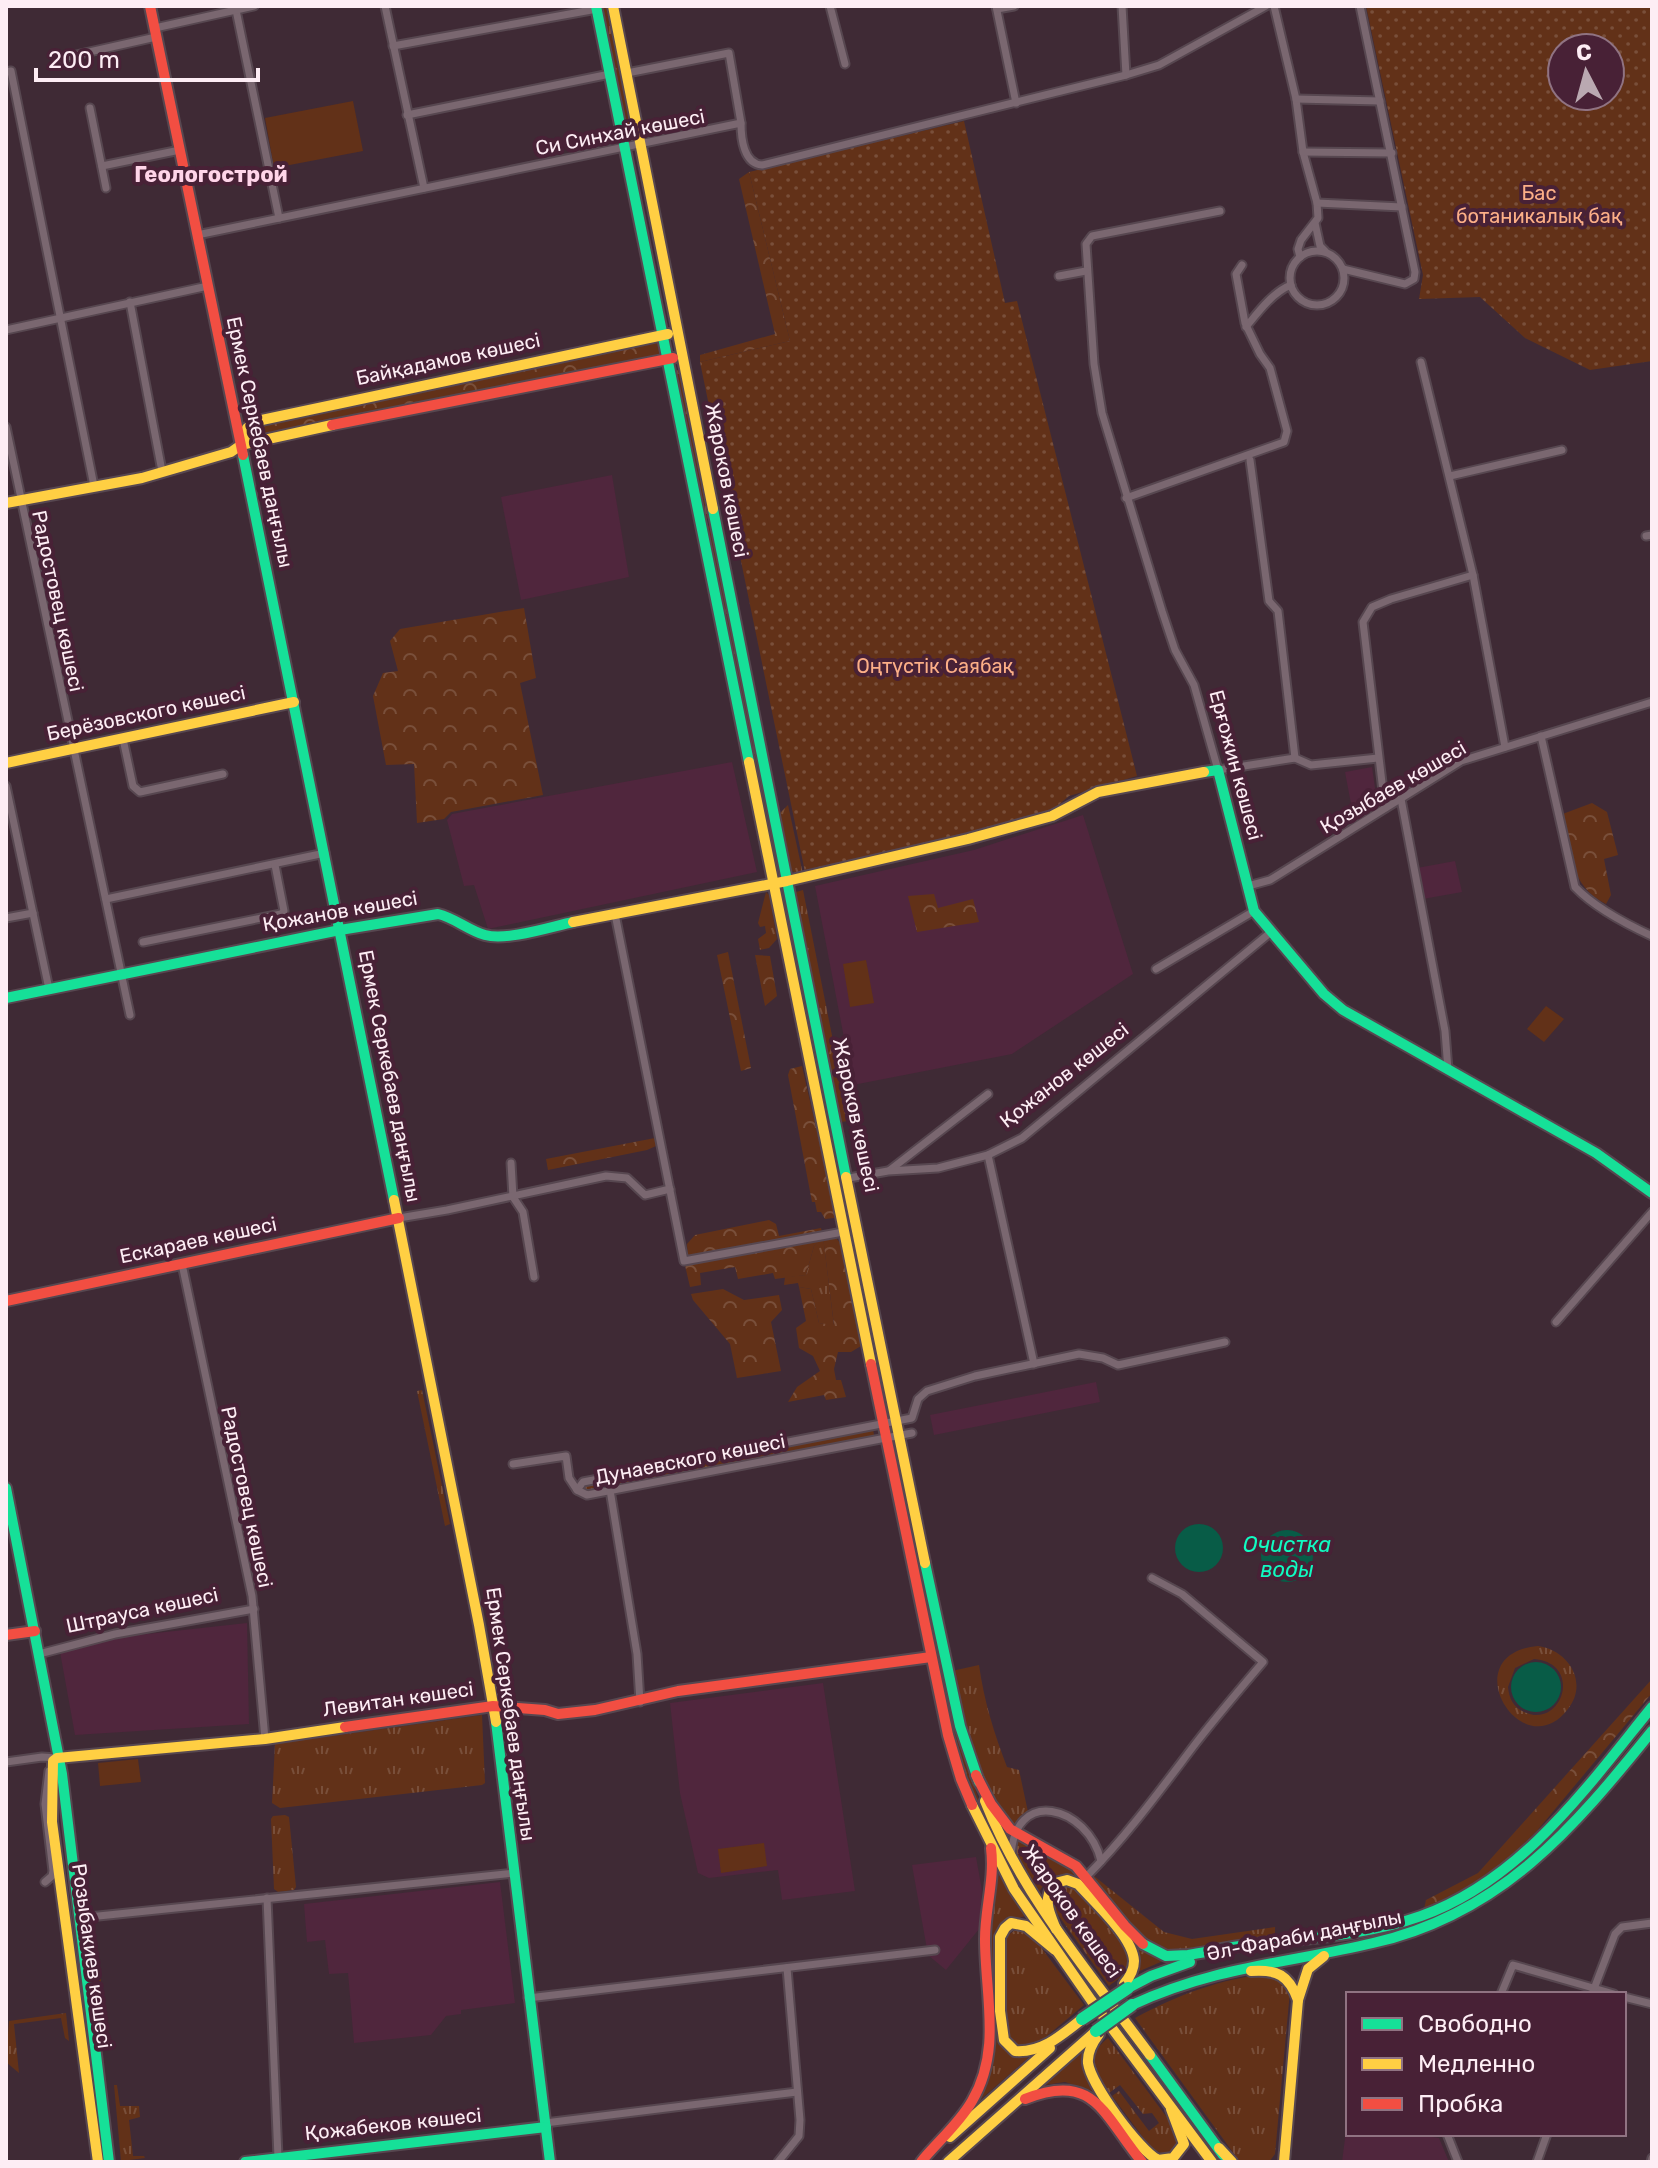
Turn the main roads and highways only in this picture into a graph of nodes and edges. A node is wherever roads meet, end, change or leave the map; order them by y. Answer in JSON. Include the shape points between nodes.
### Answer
{"nodes":[{"id":1,"x":150,"y":6,"type":"edge"},
{"id":2,"x":613,"y":6,"type":"edge"},
{"id":3,"x":596,"y":7,"type":"edge"},
{"id":4,"x":678,"y":332,"type":"junction"},
{"id":5,"x":664,"y":335,"type":"junction"},
{"id":6,"x":676,"y":357,"type":"junction"},
{"id":7,"x":327,"y":405,"type":"junction"},
{"id":8,"x":332,"y":425,"type":"junction"},
{"id":9,"x":241,"y":445,"type":"junction"},
{"id":10,"x":6,"y":503,"type":"edge"},
{"id":11,"x":708,"y":521,"type":"junction"},
{"id":12,"x":294,"y":702,"type":"junction"},
{"id":13,"x":6,"y":763,"type":"edge"},
{"id":14,"x":787,"y":881,"type":"junction"},
{"id":15,"x":772,"y":883,"type":"junction"},
{"id":16,"x":340,"y":930,"type":"junction"},
{"id":17,"x":6,"y":998,"type":"edge"},
{"id":18,"x":1652,"y":1193,"type":"edge"},
{"id":19,"x":399,"y":1218,"type":"junction"},
{"id":20,"x":6,"y":1301,"type":"edge"},
{"id":21,"x":881,"y":1343,"type":"junction"},
{"id":22,"x":867,"y":1346,"type":"junction"},
{"id":23,"x":6,"y":1488,"type":"edge"},
{"id":24,"x":11,"y":1536,"type":"edge"},
{"id":25,"x":35,"y":1631,"type":"junction"},
{"id":26,"x":6,"y":1635,"type":"edge"},
{"id":27,"x":931,"y":1657,"type":"junction"},
{"id":28,"x":493,"y":1706,"type":"junction"},
{"id":29,"x":1652,"y":1707,"type":"edge"},
{"id":30,"x":1652,"y":1731,"type":"edge"},
{"id":31,"x":55,"y":1760,"type":"junction"},
{"id":32,"x":976,"y":1775,"type":"junction"},
{"id":33,"x":991,"y":1848,"type":"junction"},
{"id":34,"x":1056,"y":1929,"type":"junction"},
{"id":35,"x":1302,"y":1939,"type":"junction"},
{"id":36,"x":1338,"y":1949,"type":"junction"},
{"id":37,"x":1055,"y":1950,"type":"junction"},
{"id":38,"x":1173,"y":1984,"type":"junction"},
{"id":39,"x":1126,"y":1986,"type":"junction"},
{"id":40,"x":1298,"y":2000,"type":"junction"},
{"id":41,"x":1082,"y":2019,"type":"junction"},
{"id":42,"x":1097,"y":2032,"type":"junction"},
{"id":43,"x":1007,"y":2109,"type":"junction"},
{"id":44,"x":1171,"y":2109,"type":"junction"},
{"id":45,"x":546,"y":2125,"type":"junction"},
{"id":46,"x":1284,"y":2156,"type":"edge"},
{"id":47,"x":98,"y":2162,"type":"edge"},
{"id":48,"x":109,"y":2162,"type":"edge"},
{"id":49,"x":245,"y":2162,"type":"edge"},
{"id":50,"x":550,"y":2162,"type":"edge"},
{"id":51,"x":922,"y":2162,"type":"edge"},
{"id":52,"x":948,"y":2162,"type":"edge"},
{"id":53,"x":1142,"y":2162,"type":"edge"},
{"id":54,"x":1212,"y":2162,"type":"edge"},
{"id":55,"x":1230,"y":2162,"type":"edge"},
{"id":56,"x":1277,"y":2162,"type":"edge"}],
"edges":[{"from":1,"to":9,"type":"main road","name":"Ермек Серкебаев даңғылы"},
{"from":2,"to":4,"type":"main road","name":"Жароков көшесі"},
{"from":3,"to":5,"type":"main road","name":"Жароков көшесі"},
{"from":4,"to":5,"type":"main road","name":"Байқадамов көшесі"},
{"from":4,"to":6,"type":"main road","name":"Жароков көшесі"},
{"from":5,"to":6,"type":"main road","name":"Жароков көшесі"},
{"from":5,"to":7,"type":"main road","name":"Байқадамов көшесі"},
{"from":6,"to":8,"type":"main road","name":"Байқадамов көшесі"},
{"from":6,"to":11,"type":"main road","name":"Жароков көшесі"},
{"from":7,"to":8,"type":"main road"},
{"from":7,"to":9,"type":"main road","name":"Байқадамов көшесі","via":[[257,421],[247,428]]},
{"from":8,"to":9,"type":"main road","name":"Байқадамов көшесі"},
{"from":9,"to":10,"type":"main road","name":"Байқадамов көшесі","via":[[163,473]]},
{"from":9,"to":12,"type":"main road","name":"Ермек Серкебаев даңғылы"},
{"from":11,"to":14,"type":"main road","name":"Жароков көшесі"},
{"from":11,"to":15,"type":"main road","name":"Жароков көшесі"},
{"from":12,"to":13,"type":"main road","name":"Берёзовского көшесі"},
{"from":12,"to":16,"type":"main road","name":"Ермек Серкебаев даңғылы"},
{"from":14,"to":15,"type":"main road","name":"Қожанов көшесі"},
{"from":14,"to":18,"type":"main road","name":"Ерғожин көшесі","via":[[1052,816],[1098,792],[1218,770],[1254,911],[1324,994],[1343,1010],[1596,1153]]},
{"from":14,"to":21,"type":"main road","name":"Жароков көшесі"},
{"from":15,"to":16,"type":"main road","name":"Қожанов көшесі","via":[[498,937],[477,934],[438,914]]},
{"from":15,"to":22,"type":"main road","name":"Жароков көшесі"},
{"from":16,"to":17,"type":"main road","name":"Қожанов көшесі"},
{"from":16,"to":19,"type":"main road","name":"Ермек Серкебаев даңғылы"},
{"from":19,"to":20,"type":"main road","name":"Ескараев көшесі"},
{"from":19,"to":28,"type":"main road","name":"Ермек Серкебаев даңғылы"},
{"from":21,"to":22,"type":"main road"},
{"from":21,"to":32,"type":"main road","name":"Жароков көшесі","via":[[903,1420],[957,1711]]},
{"from":22,"to":27,"type":"main road","name":"Жароков көшесі"},
{"from":23,"to":24,"type":"main road","name":"Розыбакиев көшесі"},
{"from":24,"to":25,"type":"main road","name":"Розыбакиев көшесі"},
{"from":25,"to":26,"type":"main road"},
{"from":25,"to":31,"type":"main road","name":"Розыбакиев көшесі"},
{"from":27,"to":28,"type":"main road","name":"Левитан көшесі","via":[[678,1691],[558,1714]]},
{"from":27,"to":33,"type":"main road","name":"Жароков көшесі","via":[[961,1779]]},
{"from":28,"to":31,"type":"main road","name":"Левитан көшесі","via":[[265,1739]]},
{"from":28,"to":45,"type":"main road","name":"Ермек Серкебаев даңғылы"},
{"from":29,"to":35,"type":"main road","via":[[1551,1826],[1489,1880],[1414,1917]]},
{"from":30,"to":36,"type":"main road","name":"Әл-Фараби даңғылы","via":[[1563,1835],[1501,1890],[1430,1928]]},
{"from":31,"to":47,"type":"main road","name":"Розыбакиев көшесі","via":[[52,1822]]},
{"from":31,"to":48,"type":"main road","name":"Розыбакиев көшесі","via":[[62,1774]]},
{"from":32,"to":34,"type":"main road","name":"Жароков көшесі","via":[[1011,1860]]},
{"from":32,"to":35,"type":"main road","via":[[994,1811],[1015,1833],[1066,1858],[1136,1936],[1164,1957]]},
{"from":33,"to":37,"type":"main road","name":"Жароков көшесі"},
{"from":33,"to":51,"type":"main road","via":[[994,1873],[985,1921],[991,2049],[972,2101]]},
{"from":34,"to":39,"type":"main road","via":[[1046,1894],[1060,1881],[1073,1881],[1132,1948]]},
{"from":34,"to":55,"type":"main road","name":"Жароков көшесі"},
{"from":35,"to":39,"type":"main road","name":"Әл-Фараби даңғылы","via":[[1199,1959]]},
{"from":36,"to":38,"type":"main road","name":"Әл-Фараби даңғылы"},
{"from":36,"to":40,"type":"main road","via":[[1310,1965]]},
{"from":37,"to":41,"type":"main road","via":[[1022,1922],[1002,1931],[1004,2040],[1015,2051],[1031,2051]]},
{"from":37,"to":44,"type":"main road","name":"Жароков көшесі"},
{"from":38,"to":40,"type":"main road","via":[[1275,1971],[1292,1982]]},
{"from":38,"to":42,"type":"main road","bridge":true,"via":[[1132,2005]]},
{"from":39,"to":41,"type":"main road","name":"Әл-Фараби даңғылы","bridge":true},
{"from":40,"to":46,"type":"main road"},
{"from":41,"to":51,"type":"main road"},
{"from":42,"to":43,"type":"main road"},
{"from":42,"to":44,"type":"main road","via":[[1088,2058],[1094,2080],[1155,2160],[1177,2156],[1184,2144]]},
{"from":43,"to":52,"type":"main road"},
{"from":43,"to":53,"type":"main road","via":[[1049,2089],[1079,2091],[1100,2105]]},
{"from":44,"to":54,"type":"main road","name":"Жароков көшесі"},
{"from":45,"to":49,"type":"main road","name":"Қожабеков көшесі"},
{"from":45,"to":50,"type":"main road","name":"Ермек Серкебаев даңғылы"},
{"from":46,"to":56,"type":"main road"}]}
